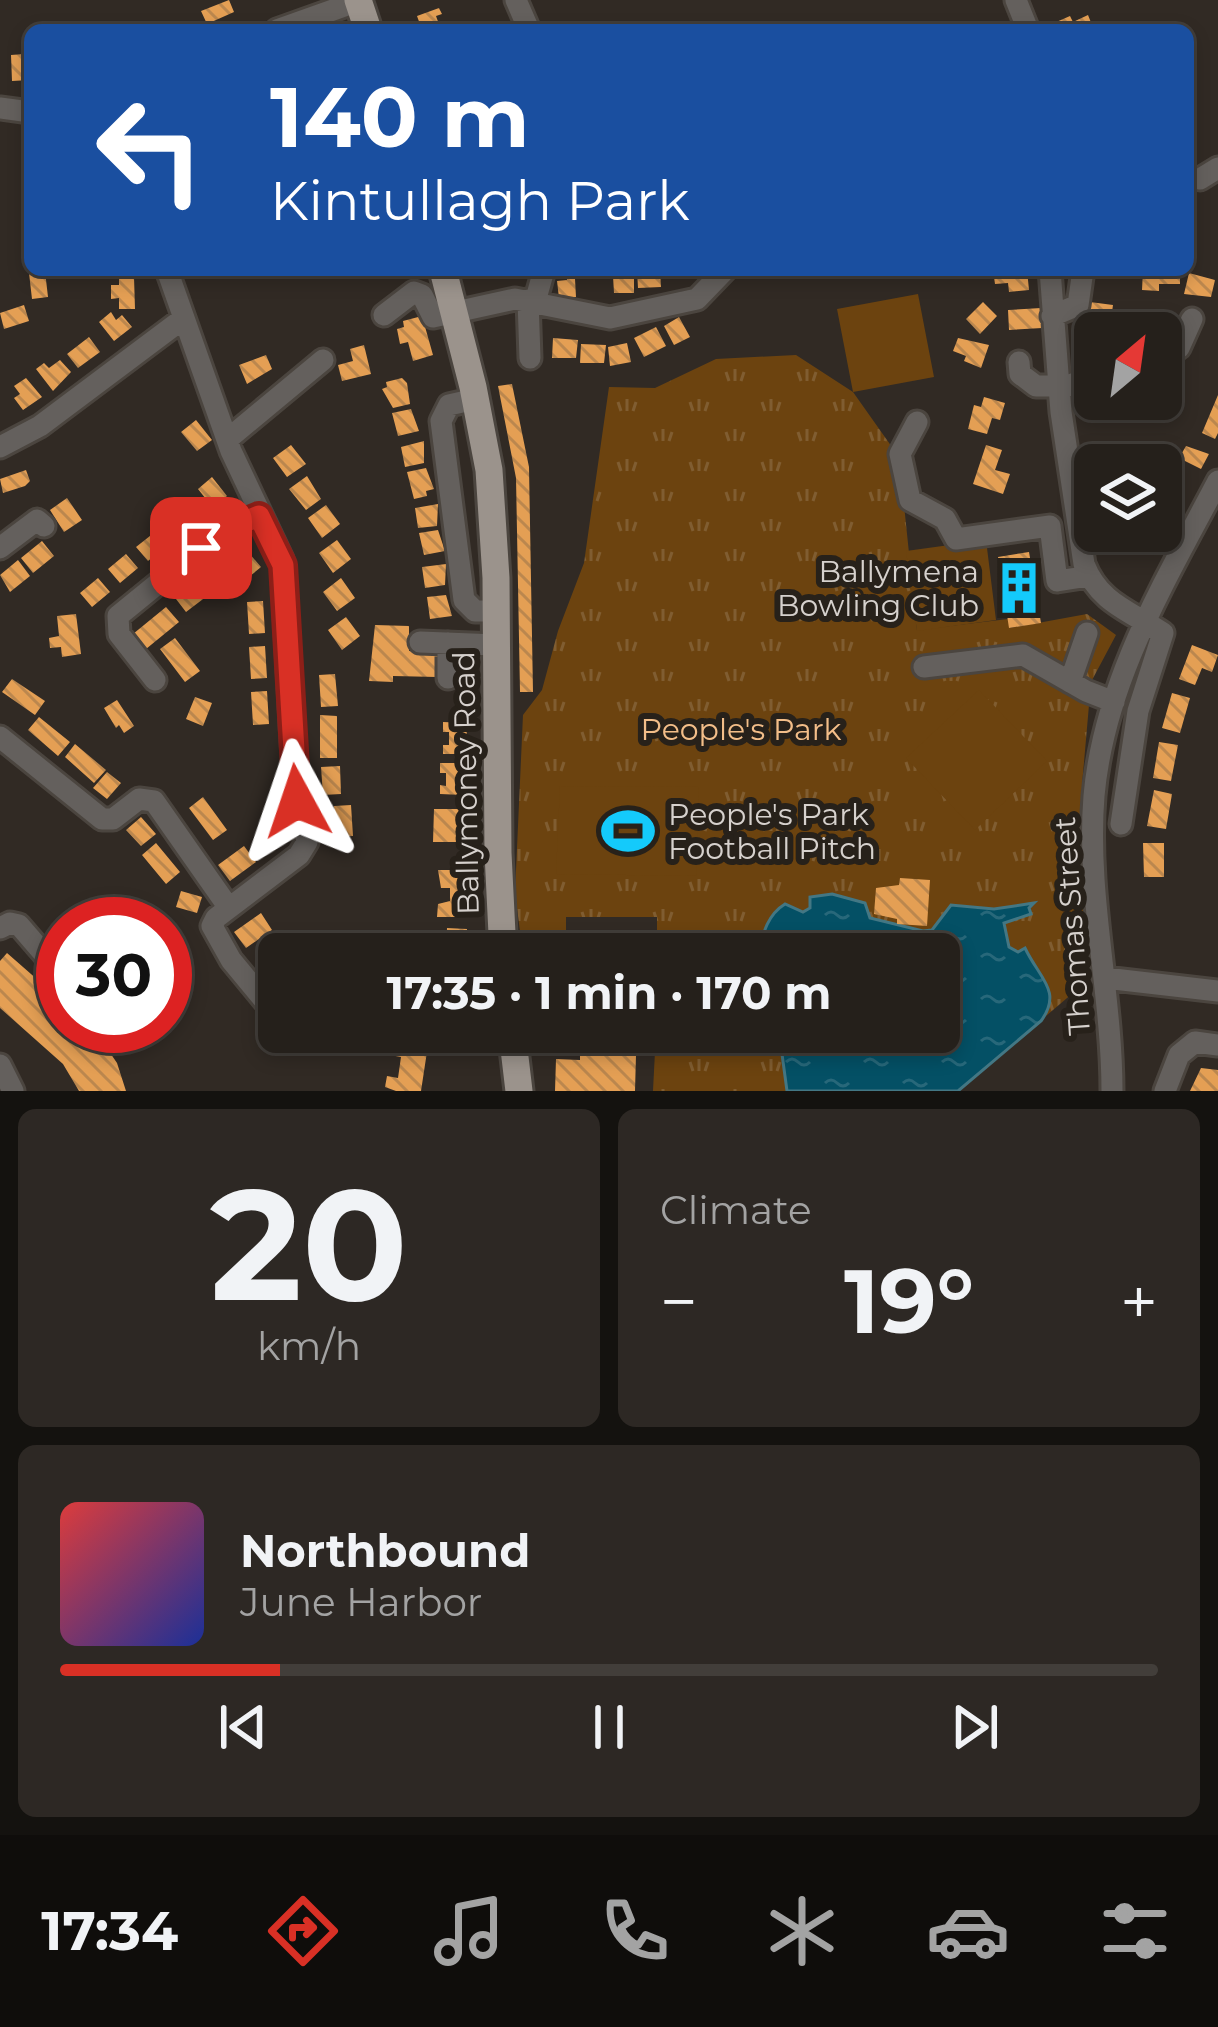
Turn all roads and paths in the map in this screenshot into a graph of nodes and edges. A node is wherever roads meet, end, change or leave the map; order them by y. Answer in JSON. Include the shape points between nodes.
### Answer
{"nodes":[{"id":1,"x":358,"y":1,"type":"edge"},
{"id":2,"x":294,"y":24,"type":"edge"},
{"id":3,"x":169,"y":276,"type":"edge"},
{"id":4,"x":445,"y":276,"type":"edge"},
{"id":5,"x":541,"y":276,"type":"edge"},
{"id":6,"x":719,"y":276,"type":"edge"},
{"id":7,"x":1050,"y":276,"type":"edge"},
{"id":8,"x":1082,"y":276,"type":"edge"},
{"id":9,"x":531,"y":301,"type":"junction"},
{"id":10,"x":455,"y":310,"type":"junction"},
{"id":11,"x":384,"y":315,"type":"dead end"},
{"id":12,"x":1052,"y":316,"type":"junction"},
{"id":13,"x":184,"y":318,"type":"junction"},
{"id":14,"x":1192,"y":319,"type":"dead end"},
{"id":15,"x":1182,"y":341,"type":"edge"},
{"id":16,"x":530,"y":358,"type":"dead end"},
{"id":17,"x":323,"y":360,"type":"dead end"},
{"id":18,"x":1019,"y":362,"type":"dead end"},
{"id":19,"x":1074,"y":383,"type":"edge"},
{"id":20,"x":1059,"y":388,"type":"junction"},
{"id":21,"x":476,"y":399,"type":"junction"},
{"id":22,"x":917,"y":422,"type":"dead end"},
{"id":23,"x":230,"y":445,"type":"junction"},
{"id":24,"x":0,"y":447,"type":"edge"},
{"id":25,"x":1218,"y":481,"type":"edge"},
{"id":26,"x":259,"y":516,"type":"junction"},
{"id":27,"x":44,"y":526,"type":"dead end"},
{"id":28,"x":0,"y":548,"type":"edge"},
{"id":29,"x":1089,"y":576,"type":"junction"},
{"id":30,"x":497,"y":611,"type":"junction"},
{"id":31,"x":1144,"y":621,"type":"junction"},
{"id":32,"x":1087,"y":633,"type":"dead end"},
{"id":33,"x":420,"y":642,"type":"dead end"},
{"id":34,"x":448,"y":643,"type":"junction"},
{"id":35,"x":497,"y":645,"type":"junction"},
{"id":36,"x":924,"y":667,"type":"dead end"},
{"id":37,"x":448,"y":678,"type":"dead end"},
{"id":38,"x":155,"y":680,"type":"dead end"},
{"id":39,"x":1070,"y":682,"type":"junction"},
{"id":40,"x":1114,"y":702,"type":"junction"},
{"id":41,"x":0,"y":737,"type":"edge"},
{"id":42,"x":1121,"y":824,"type":"dead end"},
{"id":43,"x":229,"y":908,"type":"junction"},
{"id":44,"x":0,"y":928,"type":"edge"},
{"id":45,"x":502,"y":933,"type":"edge"},
{"id":46,"x":36,"y":945,"type":"edge"},
{"id":47,"x":1105,"y":978,"type":"junction"},
{"id":48,"x":258,"y":990,"type":"edge"},
{"id":49,"x":1218,"y":991,"type":"edge"},
{"id":50,"x":1218,"y":1045,"type":"edge"},
{"id":51,"x":514,"y":1053,"type":"edge"},
{"id":52,"x":0,"y":1065,"type":"edge"},
{"id":53,"x":13,"y":1091,"type":"edge"},
{"id":54,"x":519,"y":1091,"type":"edge"},
{"id":55,"x":1112,"y":1091,"type":"edge"},
{"id":56,"x":1166,"y":1091,"type":"edge"}],
"edges":[{"from":1,"to":2,"type":"street"},
{"from":3,"to":13,"type":"street"},
{"from":4,"to":10,"type":"main road","name":"Ballymoney Road"},
{"from":5,"to":9,"type":"street"},
{"from":6,"to":9,"type":"street","via":[[697,299],[610,318]]},
{"from":7,"to":12,"type":"street"},
{"from":8,"to":12,"type":"street","via":[[1078,305]]},
{"from":9,"to":10,"type":"street"},
{"from":9,"to":16,"type":"street"},
{"from":10,"to":11,"type":"street","via":[[433,317],[412,292]]},
{"from":10,"to":21,"type":"main road","name":"Ballymoney Road"},
{"from":12,"to":20,"type":"street"},
{"from":13,"to":23,"type":"street"},
{"from":13,"to":24,"type":"street"},
{"from":14,"to":15,"type":"street"},
{"from":17,"to":23,"type":"street"},
{"from":18,"to":20,"type":"street","via":[[1028,382]]},
{"from":19,"to":20,"type":"street"},
{"from":20,"to":29,"type":"street"},
{"from":21,"to":30,"type":"main road","name":"Ballymoney Road"},
{"from":21,"to":30,"type":"street","name":"Ballymoney Road","via":[[449,405],[441,421],[462,594],[472,610]]},
{"from":22,"to":29,"type":"street","via":[[900,454],[910,500],[945,519],[956,538],[1050,526],[1057,581]]},
{"from":23,"to":26,"type":"street"},
{"from":25,"to":31,"type":"street","name":"Thomas Street"},
{"from":26,"to":38,"type":"street","via":[[210,542],[118,616],[118,634]]},
{"from":26,"to":43,"type":"street","via":[[283,565],[294,778],[308,842]]},
{"from":27,"to":28,"type":"street","via":[[37,520]]},
{"from":29,"to":31,"type":"street","via":[[1108,602]]},
{"from":30,"to":35,"type":"main road","name":"Ballymoney Road"},
{"from":31,"to":40,"type":"street","name":"Thomas Street"},
{"from":31,"to":42,"type":"street","via":[[1163,633],[1138,711]]},
{"from":32,"to":39,"type":"street"},
{"from":33,"to":34,"type":"street"},
{"from":34,"to":35,"type":"street"},
{"from":34,"to":37,"type":"street"},
{"from":35,"to":45,"type":"main road","name":"Ballymoney Road"},
{"from":36,"to":39,"type":"street","via":[[1023,655]]},
{"from":39,"to":40,"type":"street"},
{"from":40,"to":47,"type":"street","name":"Thomas Street","via":[[1094,797]]},
{"from":41,"to":43,"type":"street","via":[[101,819],[139,799],[154,801]]},
{"from":43,"to":48,"type":"street","via":[[212,923],[215,934]]},
{"from":44,"to":46,"type":"street","via":[[19,926]]},
{"from":47,"to":49,"type":"street"},
{"from":47,"to":55,"type":"street","name":"Thomas Street"},
{"from":50,"to":56,"type":"street","via":[[1195,1042],[1179,1055]]},
{"from":51,"to":54,"type":"main road"},
{"from":52,"to":53,"type":"street"}]}
